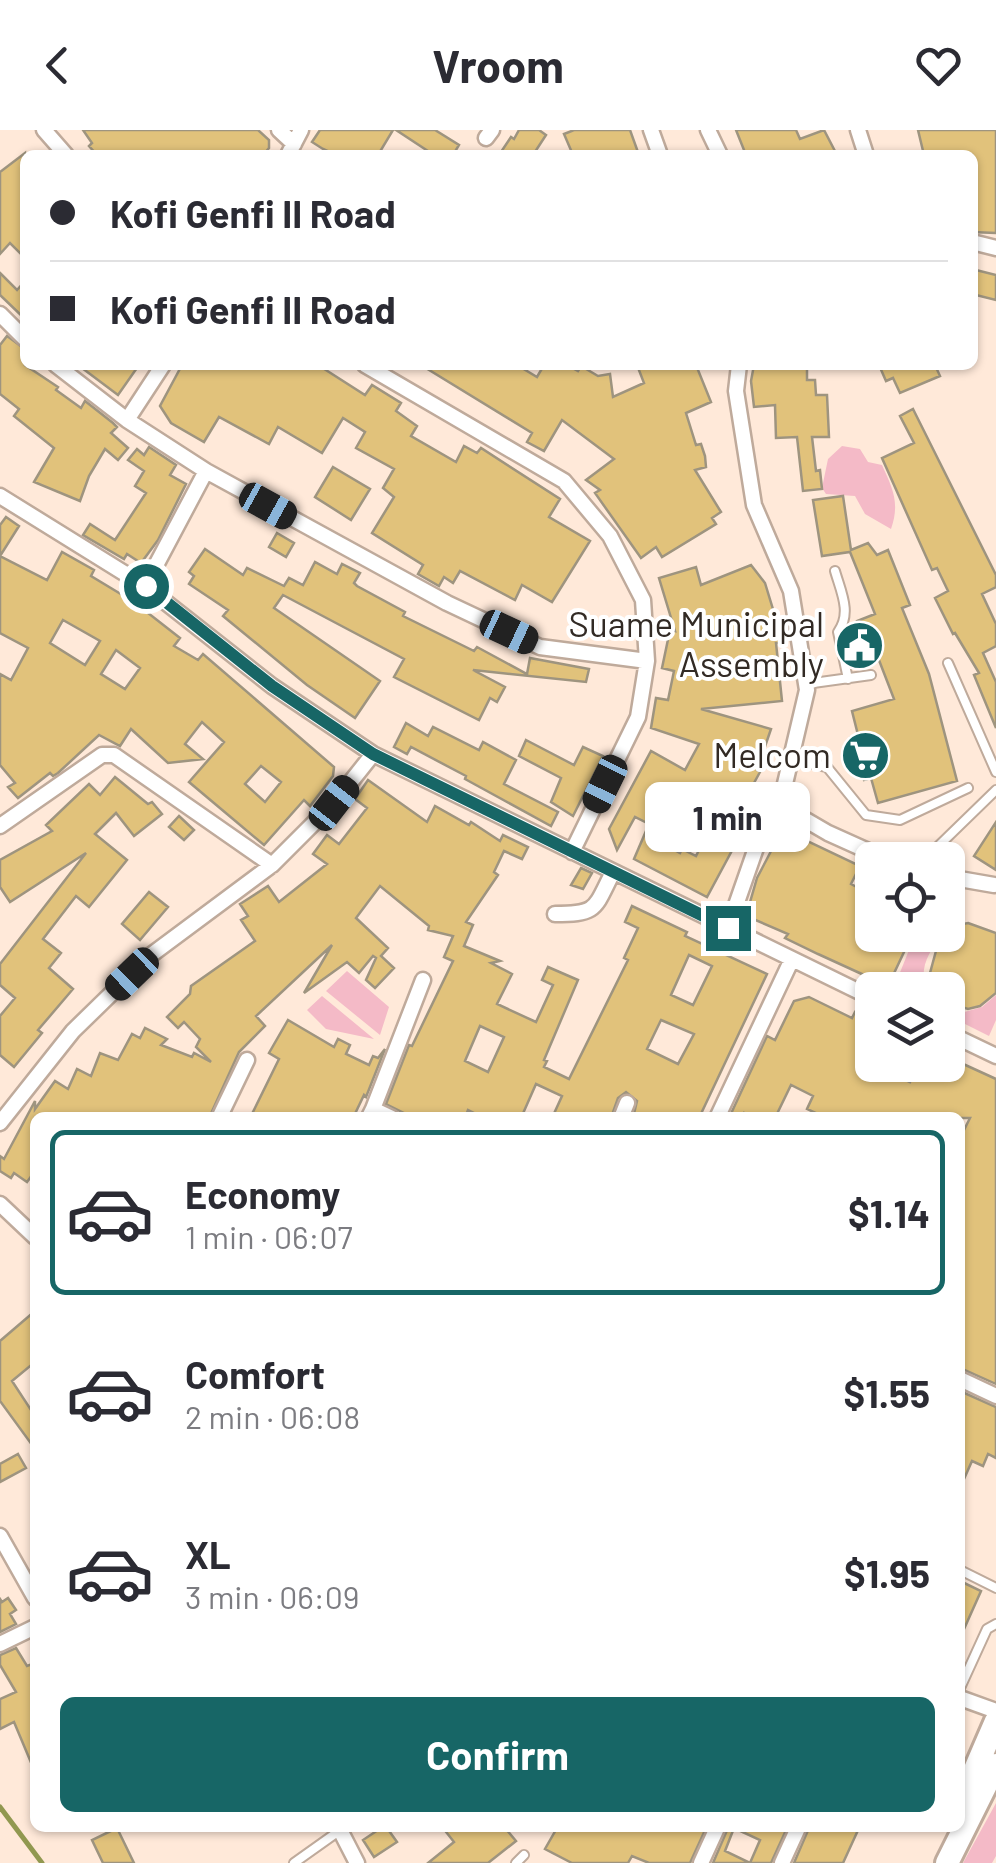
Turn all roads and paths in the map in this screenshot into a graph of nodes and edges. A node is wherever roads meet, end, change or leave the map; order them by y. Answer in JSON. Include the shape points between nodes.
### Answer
{"nodes":[{"id":1,"x":44,"y":130,"type":"edge"},
{"id":2,"x":279,"y":130,"type":"edge"},
{"id":3,"x":294,"y":143,"type":"edge"},
{"id":4,"x":62,"y":150,"type":"edge"},
{"id":5,"x":0,"y":314,"type":"edge"},
{"id":6,"x":20,"y":333,"type":"edge"},
{"id":7,"x":62,"y":370,"type":"edge"},
{"id":8,"x":160,"y":370,"type":"edge"},
{"id":9,"x":373,"y":370,"type":"edge"},
{"id":10,"x":739,"y":370,"type":"edge"},
{"id":11,"x":127,"y":420,"type":"junction"},
{"id":12,"x":206,"y":471,"type":"junction"},
{"id":13,"x":0,"y":496,"type":"edge"},
{"id":14,"x":835,"y":571,"type":"dead end"},
{"id":15,"x":146,"y":586,"type":"junction"},
{"id":16,"x":647,"y":661,"type":"junction"},
{"id":17,"x":948,"y":662,"type":"dead end"},
{"id":18,"x":872,"y":676,"type":"dead end"},
{"id":19,"x":848,"y":679,"type":"junction"},
{"id":20,"x":806,"y":684,"type":"junction"},
{"id":21,"x":373,"y":754,"type":"junction"},
{"id":22,"x":793,"y":760,"type":"junction"},
{"id":23,"x":996,"y":772,"type":"edge"},
{"id":24,"x":968,"y":788,"type":"dead end"},
{"id":25,"x":996,"y":790,"type":"edge"},
{"id":26,"x":780,"y":805,"type":"junction"},
{"id":27,"x":0,"y":826,"type":"edge"},
{"id":28,"x":943,"y":842,"type":"edge"},
{"id":29,"x":855,"y":845,"type":"edge"},
{"id":30,"x":572,"y":852,"type":"junction"},
{"id":31,"x":272,"y":864,"type":"junction"},
{"id":32,"x":614,"y":872,"type":"junction"},
{"id":33,"x":965,"y":880,"type":"edge"},
{"id":34,"x":994,"y":885,"type":"edge"},
{"id":35,"x":555,"y":914,"type":"dead end"},
{"id":36,"x":728,"y":928,"type":"junction"},
{"id":37,"x":792,"y":960,"type":"junction"},
{"id":38,"x":422,"y":980,"type":"dead end"},
{"id":39,"x":855,"y":990,"type":"edge"},
{"id":40,"x":965,"y":1041,"type":"edge"},
{"id":41,"x":996,"y":1056,"type":"edge"},
{"id":42,"x":248,"y":1060,"type":"dead end"},
{"id":43,"x":222,"y":1112,"type":"edge"},
{"id":44,"x":371,"y":1112,"type":"edge"},
{"id":45,"x":720,"y":1112,"type":"edge"},
{"id":46,"x":0,"y":1123,"type":"edge"},
{"id":47,"x":2,"y":1210,"type":"edge"},
{"id":48,"x":30,"y":1233,"type":"edge"},
{"id":49,"x":965,"y":1381,"type":"edge"},
{"id":50,"x":996,"y":1396,"type":"edge"},
{"id":51,"x":0,"y":1536,"type":"edge"},
{"id":52,"x":965,"y":1572,"type":"edge"},
{"id":53,"x":996,"y":1588,"type":"edge"},
{"id":54,"x":30,"y":1589,"type":"edge"},
{"id":55,"x":996,"y":1624,"type":"edge"},
{"id":56,"x":30,"y":1629,"type":"edge"},
{"id":57,"x":0,"y":1644,"type":"edge"},
{"id":58,"x":965,"y":1677,"type":"edge"},
{"id":59,"x":965,"y":1700,"type":"edge"},
{"id":60,"x":996,"y":1710,"type":"edge"},
{"id":61,"x":996,"y":1720,"type":"edge"},
{"id":62,"x":996,"y":1765,"type":"edge"},
{"id":63,"x":965,"y":1791,"type":"edge"},
{"id":64,"x":965,"y":1826,"type":"edge"},
{"id":65,"x":336,"y":1832,"type":"edge"},
{"id":66,"x":343,"y":1832,"type":"edge"},
{"id":67,"x":714,"y":1832,"type":"edge"},
{"id":68,"x":796,"y":1832,"type":"edge"},
{"id":69,"x":946,"y":1832,"type":"edge"},
{"id":70,"x":962,"y":1832,"type":"edge"},
{"id":71,"x":524,"y":1854,"type":"dead end"},
{"id":72,"x":294,"y":1863,"type":"edge"},
{"id":73,"x":357,"y":1863,"type":"edge"},
{"id":74,"x":516,"y":1863,"type":"edge"},
{"id":75,"x":700,"y":1863,"type":"edge"},
{"id":76,"x":782,"y":1863,"type":"edge"},
{"id":77,"x":930,"y":1863,"type":"edge"},
{"id":78,"x":946,"y":1863,"type":"edge"}],
"edges":[{"from":1,"to":4,"type":"street"},
{"from":2,"to":3,"type":"street"},
{"from":5,"to":6,"type":"street"},
{"from":7,"to":11,"type":"street"},
{"from":8,"to":11,"type":"street"},
{"from":9,"to":16,"type":"street","via":[[564,482],[610,536],[643,600]]},
{"from":10,"to":20,"type":"street","via":[[736,391],[754,505],[792,591]]},
{"from":11,"to":12,"type":"street"},
{"from":12,"to":15,"type":"street"},
{"from":12,"to":16,"type":"street","via":[[540,646]]},
{"from":13,"to":15,"type":"street"},
{"from":14,"to":19,"type":"lane","via":[[846,612],[838,632]]},
{"from":15,"to":21,"type":"street","via":[[272,686]]},
{"from":16,"to":30,"type":"street","via":[[638,717]]},
{"from":17,"to":23,"type":"lane"},
{"from":18,"to":19,"type":"lane"},
{"from":19,"to":20,"type":"lane"},
{"from":20,"to":22,"type":"street"},
{"from":21,"to":30,"type":"street"},
{"from":21,"to":31,"type":"street"},
{"from":22,"to":24,"type":"lane","via":[[827,766],[866,815],[900,820]]},
{"from":22,"to":26,"type":"street"},
{"from":25,"to":28,"type":"lane"},
{"from":26,"to":29,"type":"street"},
{"from":26,"to":36,"type":"street","via":[[757,845]]},
{"from":27,"to":31,"type":"street","via":[[102,755],[114,755]]},
{"from":30,"to":32,"type":"street"},
{"from":31,"to":46,"type":"street","via":[[151,955],[73,1031]]},
{"from":32,"to":35,"type":"street","via":[[586,914]]},
{"from":32,"to":36,"type":"street"},
{"from":33,"to":34,"type":"street"},
{"from":36,"to":37,"type":"street"},
{"from":37,"to":39,"type":"street"},
{"from":37,"to":45,"type":"street"},
{"from":38,"to":44,"type":"street"},
{"from":40,"to":41,"type":"street"},
{"from":42,"to":43,"type":"street"},
{"from":47,"to":48,"type":"street"},
{"from":49,"to":50,"type":"street"},
{"from":51,"to":54,"type":"street"},
{"from":52,"to":53,"type":"lane"},
{"from":55,"to":58,"type":"lane"},
{"from":56,"to":57,"type":"street"},
{"from":59,"to":60,"type":"street"},
{"from":61,"to":63,"type":"highway"},
{"from":62,"to":64,"type":"highway"},
{"from":65,"to":72,"type":"lane"},
{"from":66,"to":73,"type":"street"},
{"from":67,"to":75,"type":"street"},
{"from":68,"to":76,"type":"street"},
{"from":69,"to":77,"type":"highway"},
{"from":70,"to":78,"type":"highway"},
{"from":71,"to":74,"type":"lane"}]}
